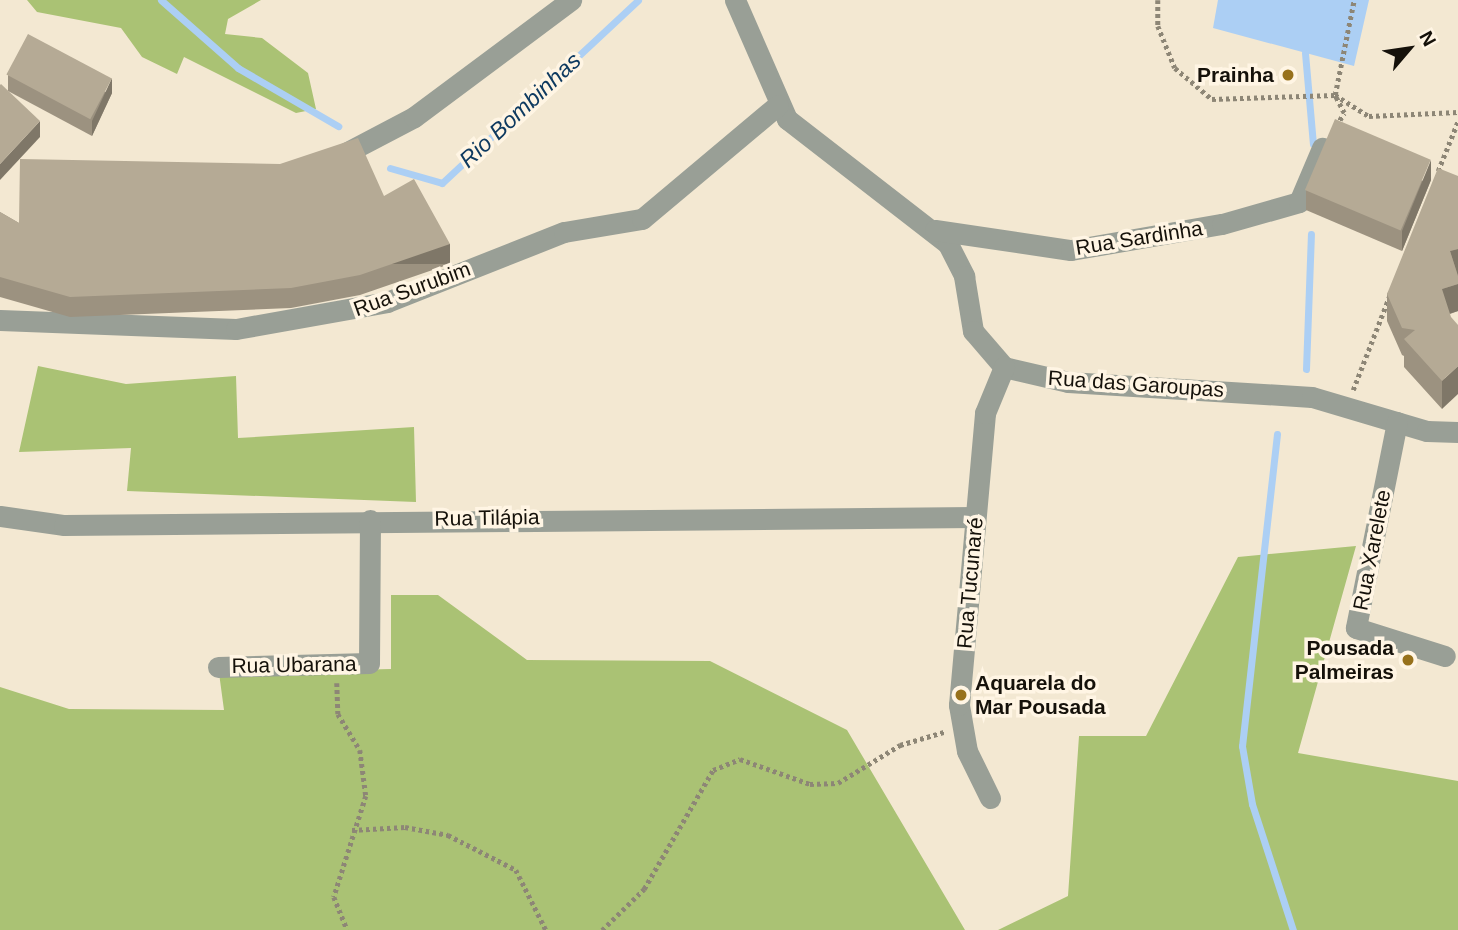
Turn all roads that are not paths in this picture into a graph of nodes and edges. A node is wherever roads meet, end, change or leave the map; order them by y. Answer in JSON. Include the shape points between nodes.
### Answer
{"nodes":[{"id":1,"x":571,"y":0,"type":"edge"},
{"id":2,"x":735,"y":0,"type":"edge"},
{"id":3,"x":778,"y":105,"type":"junction"},
{"id":4,"x":1322,"y":148,"type":"edge"},
{"id":5,"x":312,"y":164,"type":"edge"},
{"id":6,"x":935,"y":230,"type":"junction"},
{"id":7,"x":0,"y":320,"type":"edge"},
{"id":8,"x":1004,"y":367,"type":"junction"},
{"id":9,"x":1397,"y":422,"type":"junction"},
{"id":10,"x":1458,"y":432,"type":"edge"},
{"id":11,"x":0,"y":516,"type":"edge"},
{"id":12,"x":975,"y":517,"type":"junction"},
{"id":13,"x":370,"y":520,"type":"junction"},
{"id":14,"x":1445,"y":656,"type":"dead end"},
{"id":15,"x":218,"y":667,"type":"dead end"},
{"id":16,"x":990,"y":798,"type":"dead end"}],
"edges":[{"from":1,"to":5,"type":"street","via":[[414,117],[340,157]]},
{"from":2,"to":3,"type":"street"},
{"from":3,"to":6,"type":"street","via":[[799,132]]},
{"from":3,"to":7,"type":"street","name":"Rua Surubim","via":[[642,219],[564,232],[387,302],[236,330]]},
{"from":4,"to":6,"type":"street","name":"Rua Sardinha","via":[[1299,202],[1222,224],[1071,250]]},
{"from":6,"to":8,"type":"street","via":[[958,260],[980,345]]},
{"from":8,"to":9,"type":"street","name":"Rua das Garoupas","via":[[1068,382],[1280,393]]},
{"from":8,"to":12,"type":"street","name":"Rua Tucunaré","via":[[985,413]]},
{"from":9,"to":10,"type":"street","name":"Rua das Garoupas"},
{"from":9,"to":14,"type":"street","name":"Rua Xarelete","via":[[1356,628]]},
{"from":11,"to":13,"type":"street","name":"Rua Tilápia","via":[[64,524]]},
{"from":12,"to":13,"type":"street","name":"Rua Tilápia"},
{"from":12,"to":16,"type":"street","name":"Rua Tucunaré","via":[[961,727]]},
{"from":13,"to":15,"type":"street","name":"Rua Ubarana","via":[[369,663]]}]}
